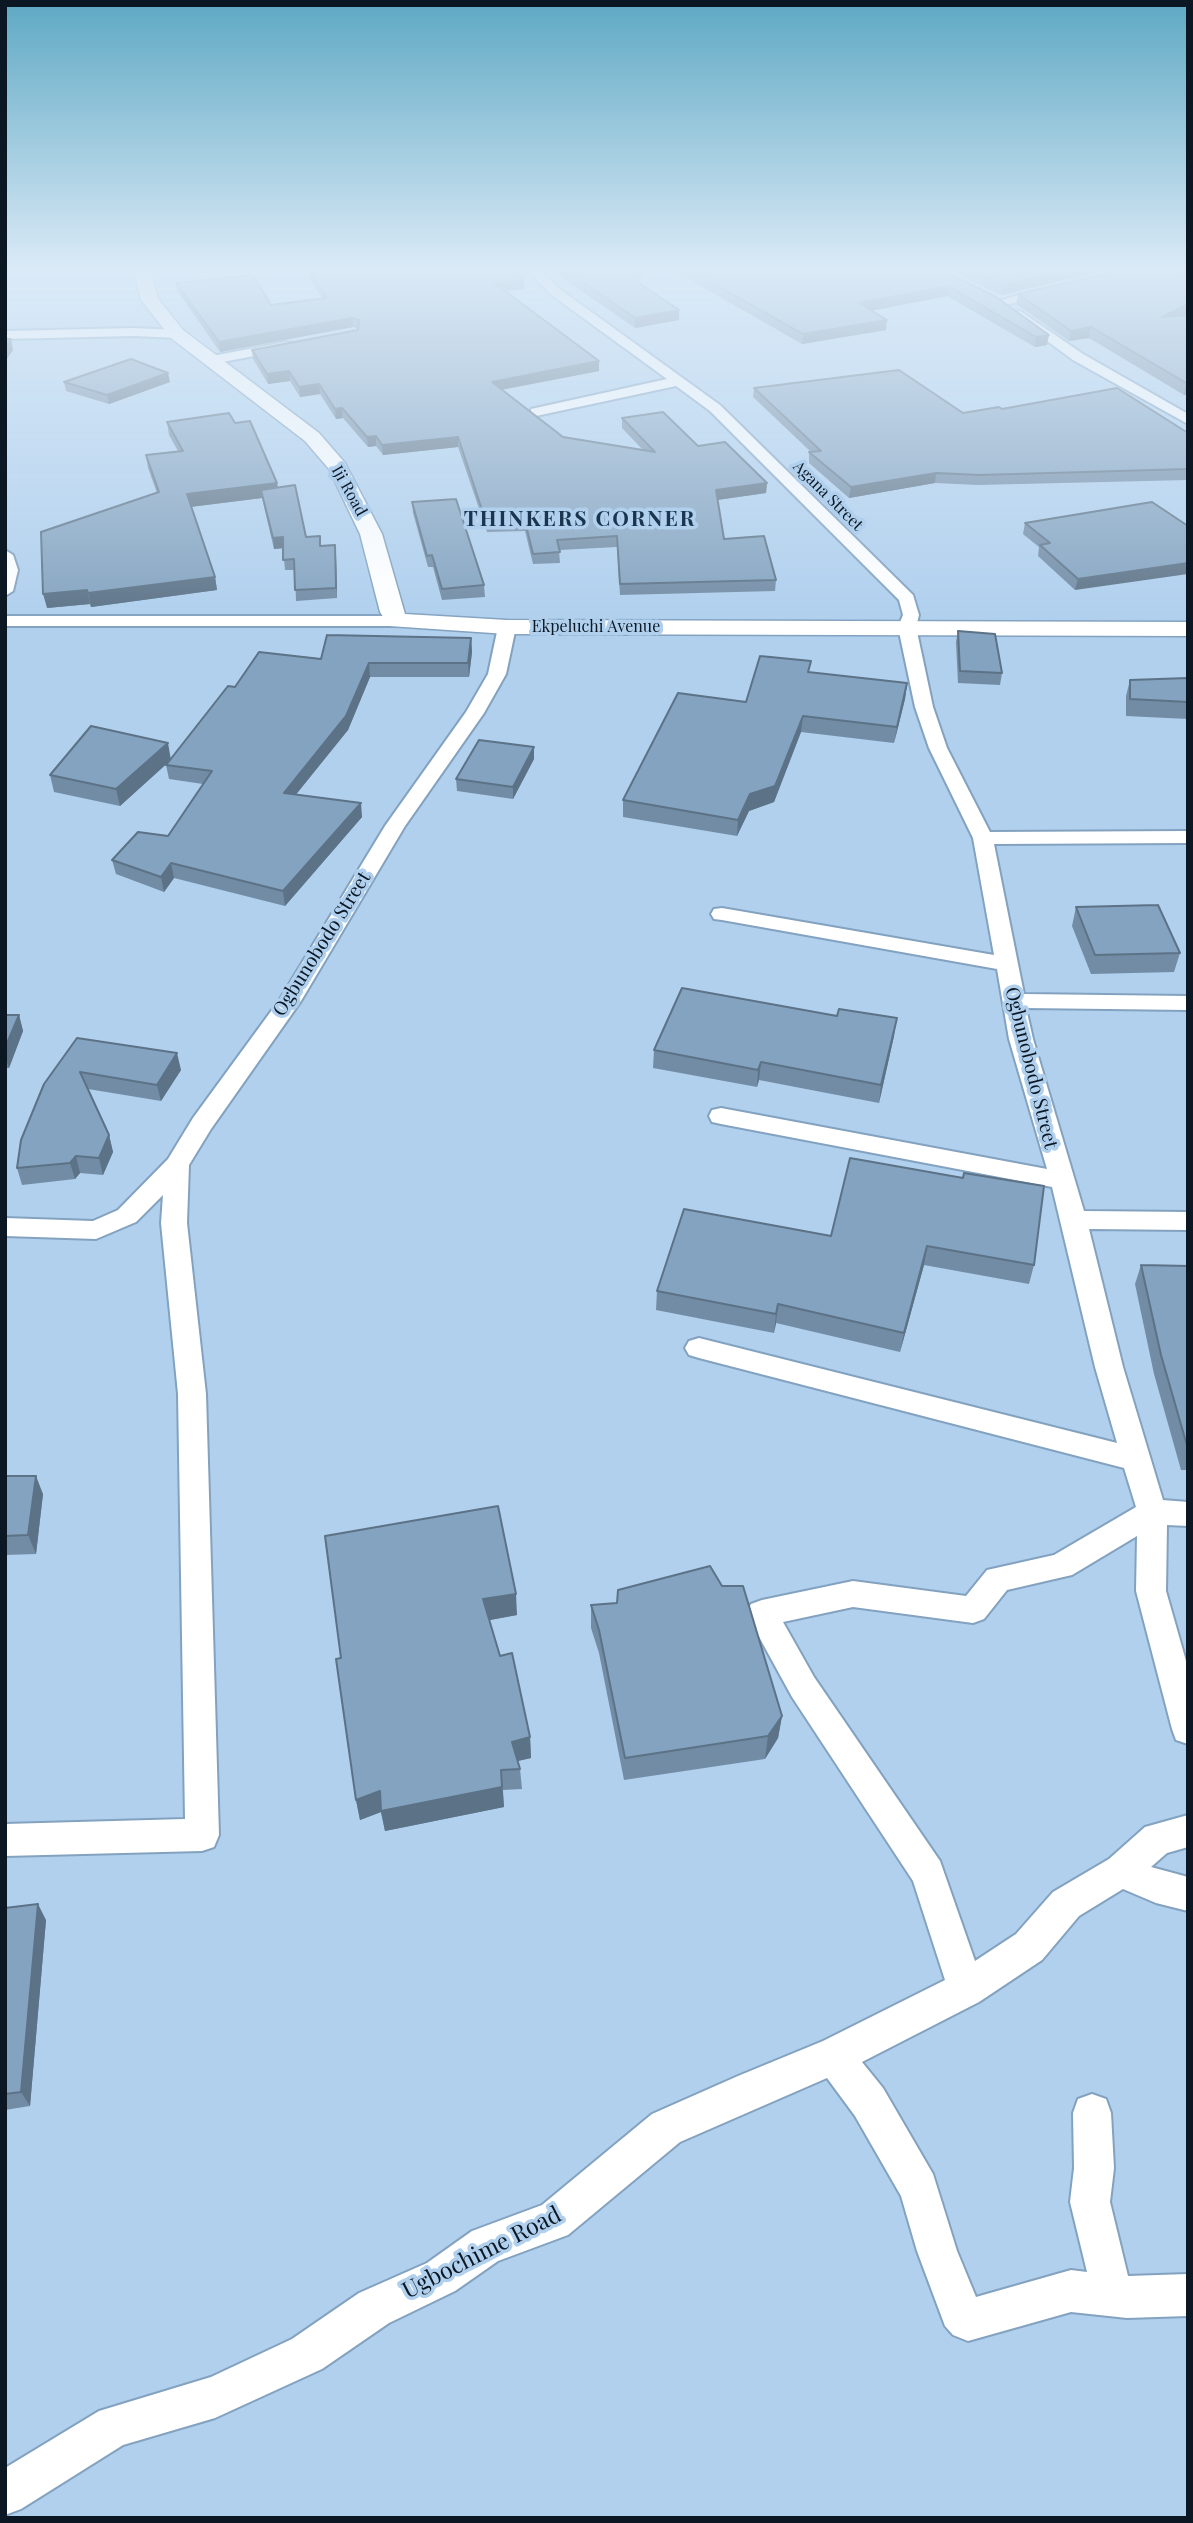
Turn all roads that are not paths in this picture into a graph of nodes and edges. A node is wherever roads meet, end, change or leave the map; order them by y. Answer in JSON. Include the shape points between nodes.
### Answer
{"nodes":[{"id":1,"x":251,"y":390,"type":"edge"},
{"id":2,"x":639,"y":390,"type":"edge"},
{"id":3,"x":691,"y":390,"type":"edge"},
{"id":4,"x":1136,"y":390,"type":"edge"},
{"id":5,"x":536,"y":412,"type":"edge"},
{"id":6,"x":1188,"y":420,"type":"edge"},
{"id":7,"x":5,"y":555,"type":"edge"},
{"id":8,"x":5,"y":591,"type":"edge"},
{"id":9,"x":5,"y":621,"type":"edge"},
{"id":10,"x":397,"y":621,"type":"junction"},
{"id":11,"x":507,"y":627,"type":"junction"},
{"id":12,"x":906,"y":627,"type":"junction"},
{"id":13,"x":1188,"y":629,"type":"edge"},
{"id":14,"x":1188,"y":836,"type":"edge"},
{"id":15,"x":983,"y":838,"type":"junction"},
{"id":16,"x":722,"y":914,"type":"dead end"},
{"id":17,"x":1007,"y":964,"type":"junction"},
{"id":18,"x":1012,"y":1001,"type":"junction"},
{"id":19,"x":1188,"y":1003,"type":"edge"},
{"id":20,"x":721,"y":1116,"type":"dead end"},
{"id":21,"x":177,"y":1165,"type":"junction"},
{"id":22,"x":1060,"y":1180,"type":"junction"},
{"id":23,"x":1074,"y":1220,"type":"junction"},
{"id":24,"x":1188,"y":1221,"type":"edge"},
{"id":25,"x":5,"y":1227,"type":"edge"},
{"id":26,"x":699,"y":1348,"type":"dead end"},
{"id":27,"x":1136,"y":1459,"type":"junction"},
{"id":28,"x":1152,"y":1512,"type":"junction"},
{"id":29,"x":1188,"y":1514,"type":"edge"},
{"id":30,"x":1186,"y":1716,"type":"edge"},
{"id":31,"x":1188,"y":1831,"type":"edge"},
{"id":32,"x":5,"y":1840,"type":"edge"},
{"id":33,"x":1121,"y":1871,"type":"junction"},
{"id":34,"x":1185,"y":1895,"type":"edge"},
{"id":35,"x":966,"y":1989,"type":"junction"},
{"id":36,"x":834,"y":2056,"type":"junction"},
{"id":37,"x":1092,"y":2113,"type":"dead end"},
{"id":38,"x":1109,"y":2294,"type":"junction"},
{"id":39,"x":1188,"y":2295,"type":"edge"},
{"id":40,"x":5,"y":2493,"type":"edge"}],
"edges":[{"from":1,"to":10,"type":"street","name":"Iji Road","via":[[312,437],[338,467],[371,534]]},
{"from":2,"to":5,"type":"street"},
{"from":3,"to":12,"type":"street","name":"Agana Street","via":[[715,408],[907,599],[911,615]]},
{"from":4,"to":6,"type":"street"},
{"from":7,"to":8,"type":"street","via":[[10,570]]},
{"from":9,"to":10,"type":"street","name":"Ekpeluchi Avenue"},
{"from":10,"to":11,"type":"street","name":"Ekpeluchi Avenue"},
{"from":11,"to":12,"type":"street","name":"Ekpeluchi Avenue"},
{"from":11,"to":21,"type":"street","name":"Ogbunobodo Street","via":[[497,674],[475,713],[396,827],[290,1001]]},
{"from":12,"to":13,"type":"street","name":"Ekpeluchi Avenue"},
{"from":12,"to":15,"type":"street","name":"Ogbunobodo Street","via":[[923,707]]},
{"from":14,"to":15,"type":"street"},
{"from":15,"to":17,"type":"street","name":"Ogbunobodo Street"},
{"from":16,"to":17,"type":"street"},
{"from":17,"to":18,"type":"street","name":"Ogbunobodo Street"},
{"from":18,"to":19,"type":"street"},
{"from":18,"to":22,"type":"street","name":"Ogbunobodo Street"},
{"from":20,"to":22,"type":"street"},
{"from":21,"to":25,"type":"street","name":"Ogbunobodo Street","via":[[127,1216],[96,1230]]},
{"from":21,"to":32,"type":"street","via":[[174,1223],[192,1394],[202,1835]]},
{"from":22,"to":23,"type":"street","name":"Ogbunobodo Street"},
{"from":23,"to":24,"type":"street"},
{"from":23,"to":27,"type":"street","name":"Ogbunobodo Street"},
{"from":26,"to":27,"type":"street"},
{"from":27,"to":28,"type":"street","name":"Ogbunobodo Street"},
{"from":28,"to":29,"type":"street"},
{"from":28,"to":30,"type":"street","via":[[1151,1591]]},
{"from":28,"to":35,"type":"street","via":[[1060,1566],[999,1579],[973,1610],[853,1594],[762,1613],[803,1687],[928,1873]]},
{"from":31,"to":33,"type":"street","name":"Ugbochime Road","via":[[1157,1839]]},
{"from":33,"to":34,"type":"street"},
{"from":33,"to":35,"type":"street","name":"Ugbochime Road","via":[[1066,1904],[1029,1947]]},
{"from":35,"to":36,"type":"street","name":"Ugbochime Road"},
{"from":36,"to":38,"type":"street","via":[[869,2102],[919,2188],[937,2251],[960,2311],[968,2320],[1071,2291]]},
{"from":36,"to":40,"type":"street","name":"Ugbochime Road","via":[[666,2128],[554,2221],[486,2245],[441,2277],[374,2308],[307,2354],[215,2397],[114,2426]]},
{"from":37,"to":38,"type":"street","via":[[1090,2202]]},
{"from":38,"to":39,"type":"street"}]}
